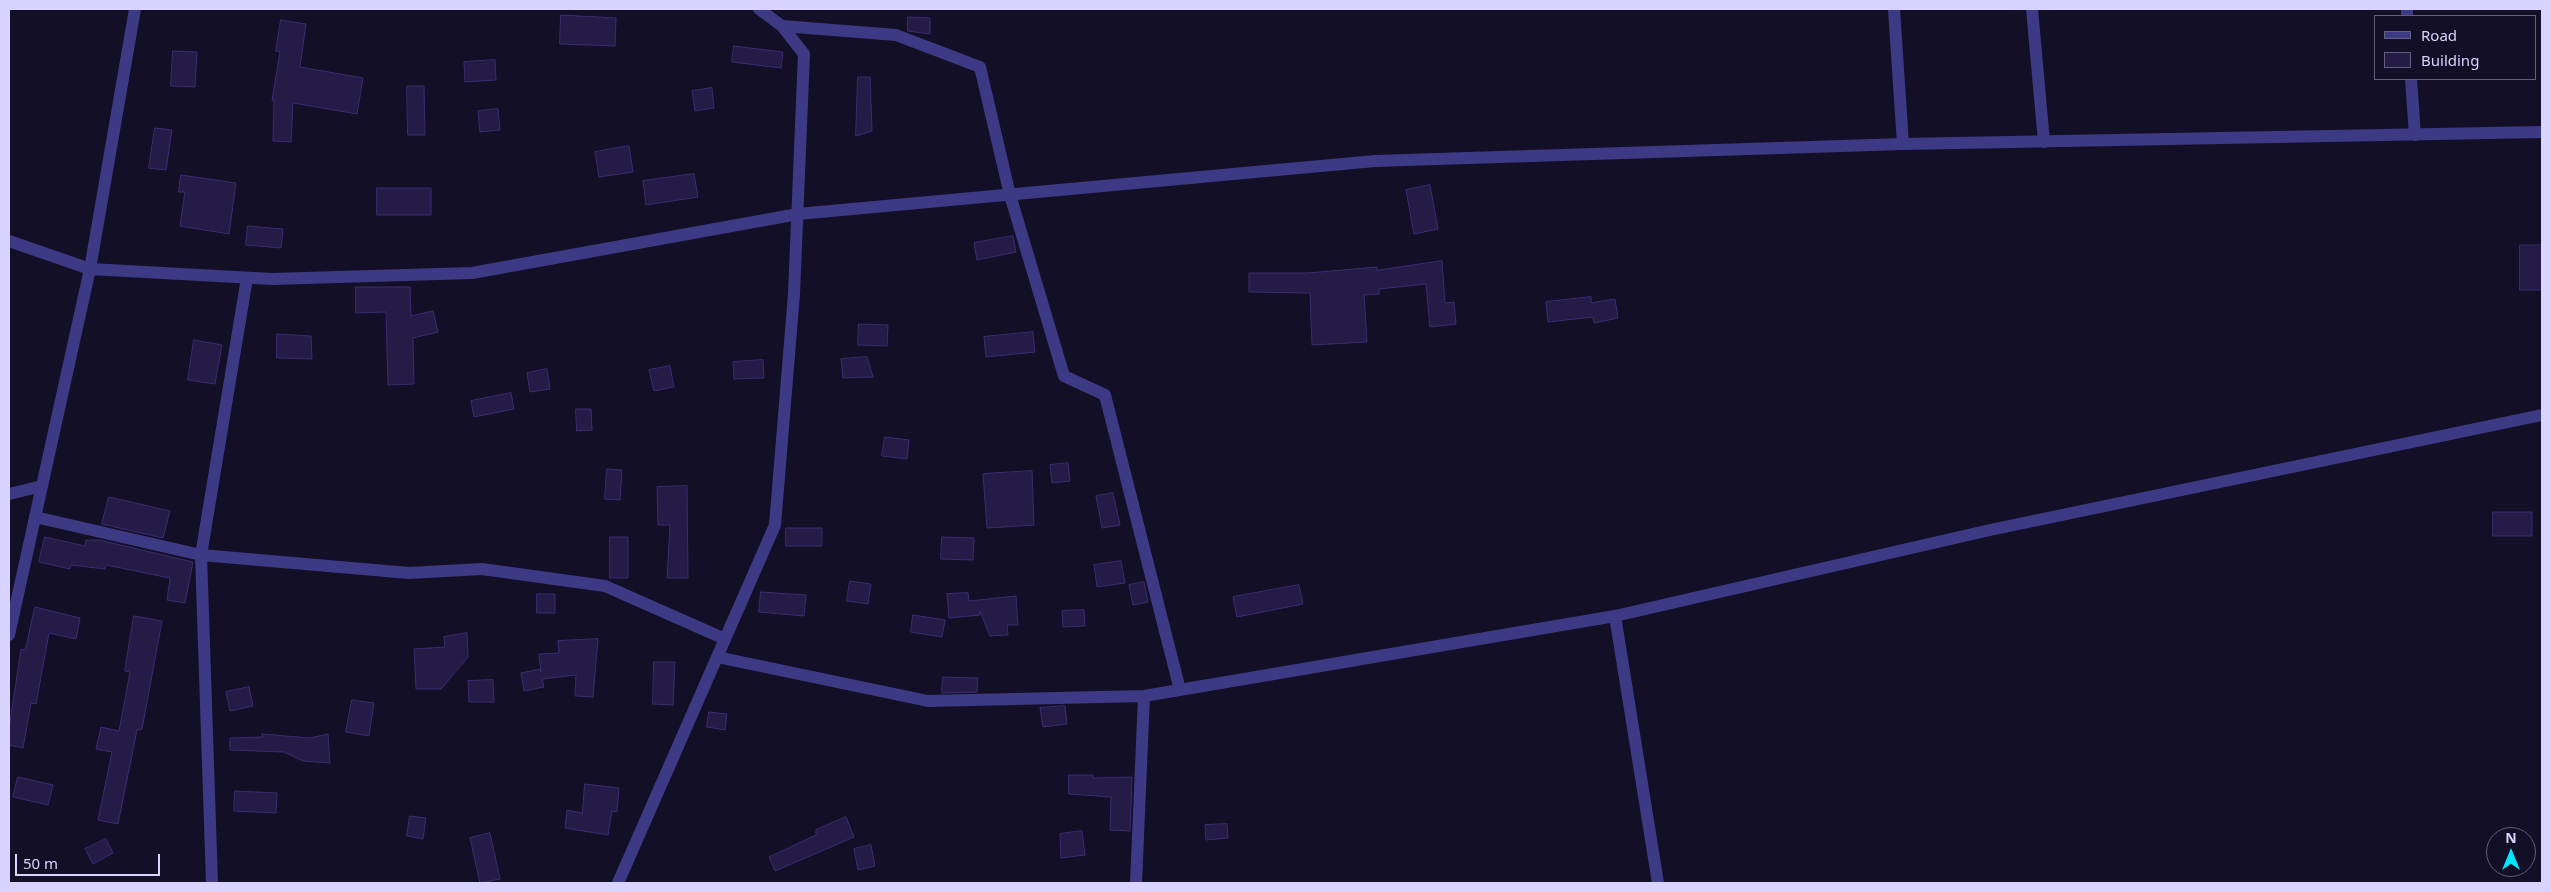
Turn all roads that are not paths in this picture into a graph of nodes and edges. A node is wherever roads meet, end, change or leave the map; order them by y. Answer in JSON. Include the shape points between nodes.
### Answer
{"nodes":[{"id":1,"x":135,"y":9,"type":"edge"},
{"id":2,"x":759,"y":9,"type":"edge"},
{"id":3,"x":1894,"y":9,"type":"edge"},
{"id":4,"x":2032,"y":9,"type":"edge"},
{"id":5,"x":782,"y":26,"type":"junction"},
{"id":6,"x":2411,"y":80,"type":"edge"},
{"id":7,"x":2542,"y":132,"type":"edge"},
{"id":8,"x":2415,"y":134,"type":"junction"},
{"id":9,"x":2044,"y":142,"type":"junction"},
{"id":10,"x":1903,"y":144,"type":"junction"},
{"id":11,"x":1010,"y":195,"type":"junction"},
{"id":12,"x":798,"y":214,"type":"junction"},
{"id":13,"x":9,"y":242,"type":"edge"},
{"id":14,"x":90,"y":269,"type":"junction"},
{"id":15,"x":247,"y":278,"type":"junction"},
{"id":16,"x":2542,"y":415,"type":"edge"},
{"id":17,"x":42,"y":486,"type":"junction"},
{"id":18,"x":9,"y":494,"type":"edge"},
{"id":19,"x":35,"y":517,"type":"junction"},
{"id":20,"x":201,"y":556,"type":"junction"},
{"id":21,"x":1615,"y":616,"type":"junction"},
{"id":22,"x":9,"y":635,"type":"edge"},
{"id":23,"x":725,"y":639,"type":"junction"},
{"id":24,"x":717,"y":657,"type":"junction"},
{"id":25,"x":1180,"y":690,"type":"junction"},
{"id":26,"x":1144,"y":696,"type":"junction"},
{"id":27,"x":212,"y":883,"type":"edge"},
{"id":28,"x":618,"y":883,"type":"edge"},
{"id":29,"x":1136,"y":883,"type":"edge"},
{"id":30,"x":1658,"y":883,"type":"edge"}],
"edges":[{"from":1,"to":14,"type":"street"},
{"from":2,"to":5,"type":"street"},
{"from":3,"to":10,"type":"street"},
{"from":4,"to":9,"type":"street"},
{"from":5,"to":11,"type":"street","via":[[896,35],[980,67]]},
{"from":5,"to":12,"type":"street","via":[[804,54]]},
{"from":6,"to":8,"type":"street"},
{"from":7,"to":8,"type":"street"},
{"from":8,"to":9,"type":"street"},
{"from":9,"to":10,"type":"street"},
{"from":10,"to":11,"type":"street","via":[[1375,161]]},
{"from":11,"to":12,"type":"street"},
{"from":11,"to":25,"type":"street","via":[[1064,376],[1105,395]]},
{"from":12,"to":15,"type":"street","via":[[472,273]]},
{"from":12,"to":23,"type":"street","via":[[775,525]]},
{"from":13,"to":14,"type":"street"},
{"from":14,"to":15,"type":"street"},
{"from":14,"to":17,"type":"street"},
{"from":15,"to":20,"type":"street"},
{"from":16,"to":21,"type":"street","via":[[1990,530]]},
{"from":17,"to":18,"type":"street"},
{"from":17,"to":19,"type":"street"},
{"from":19,"to":20,"type":"street"},
{"from":19,"to":22,"type":"street"},
{"from":20,"to":23,"type":"street","via":[[409,573],[482,569],[605,586]]},
{"from":20,"to":27,"type":"street"},
{"from":21,"to":25,"type":"street"},
{"from":21,"to":30,"type":"street"},
{"from":23,"to":24,"type":"street"},
{"from":24,"to":26,"type":"street","via":[[928,701]]},
{"from":24,"to":28,"type":"street"},
{"from":25,"to":26,"type":"street"},
{"from":26,"to":29,"type":"street"}]}
